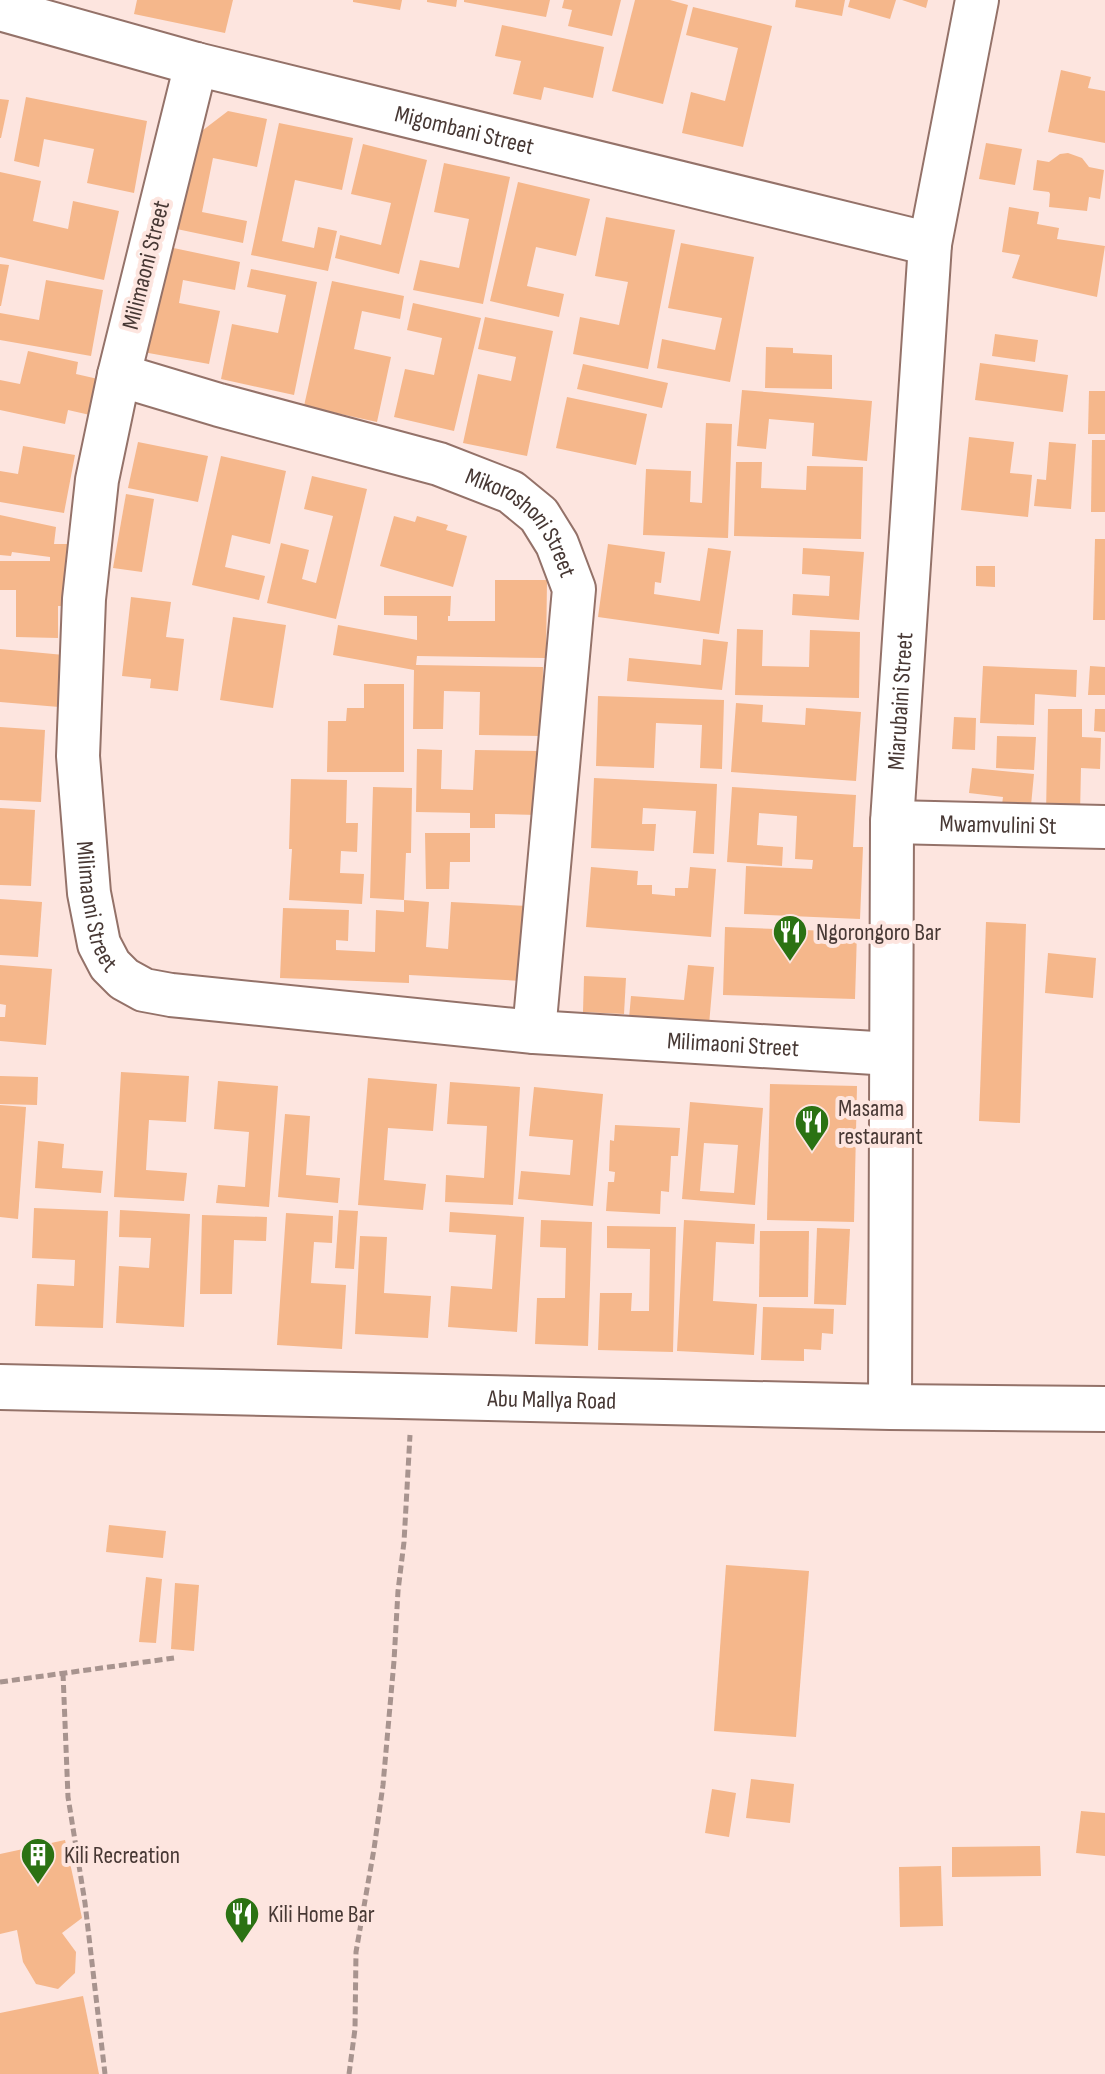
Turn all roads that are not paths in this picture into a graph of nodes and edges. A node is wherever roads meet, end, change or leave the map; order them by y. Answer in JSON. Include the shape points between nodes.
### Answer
{"nodes":[{"id":1,"x":977,"y":0,"type":"edge"},
{"id":2,"x":0,"y":9,"type":"edge"},
{"id":3,"x":196,"y":64,"type":"junction"},
{"id":4,"x":930,"y":244,"type":"junction"},
{"id":5,"x":119,"y":375,"type":"junction"},
{"id":6,"x":892,"y":822,"type":"junction"},
{"id":7,"x":1105,"y":827,"type":"edge"},
{"id":8,"x":534,"y":1032,"type":"junction"},
{"id":9,"x":891,"y":1054,"type":"junction"},
{"id":10,"x":0,"y":1387,"type":"edge"},
{"id":11,"x":890,"y":1407,"type":"junction"},
{"id":12,"x":1105,"y":1409,"type":"edge"}],
"edges":[{"from":1,"to":4,"type":"street","name":"Miarubaini Street"},
{"from":2,"to":3,"type":"street","name":"Migombani Street"},
{"from":3,"to":4,"type":"street","name":"Migombani Street"},
{"from":3,"to":5,"type":"street","name":"Milimaoni Street"},
{"from":4,"to":6,"type":"street","name":"Miarubaini Street"},
{"from":5,"to":8,"type":"street","name":"Mikoroshoni Street","via":[[439,464],[511,492],[539,515],[574,589]]},
{"from":5,"to":8,"type":"street","name":"Milimaoni Street","via":[[97,480],[84,599],[78,756],[89,893],[99,944],[110,965],[144,990],[171,995]]},
{"from":6,"to":7,"type":"street","name":"Mwamvulini St"},
{"from":6,"to":9,"type":"street","name":"Miarubaini Street"},
{"from":8,"to":9,"type":"street","name":"Milimaoni Street"},
{"from":9,"to":11,"type":"street","name":"Miarubaini Street"},
{"from":10,"to":11,"type":"main road","name":"Abu Mallya Road"},
{"from":11,"to":12,"type":"main road","name":"Abu Mallya Road"}]}
